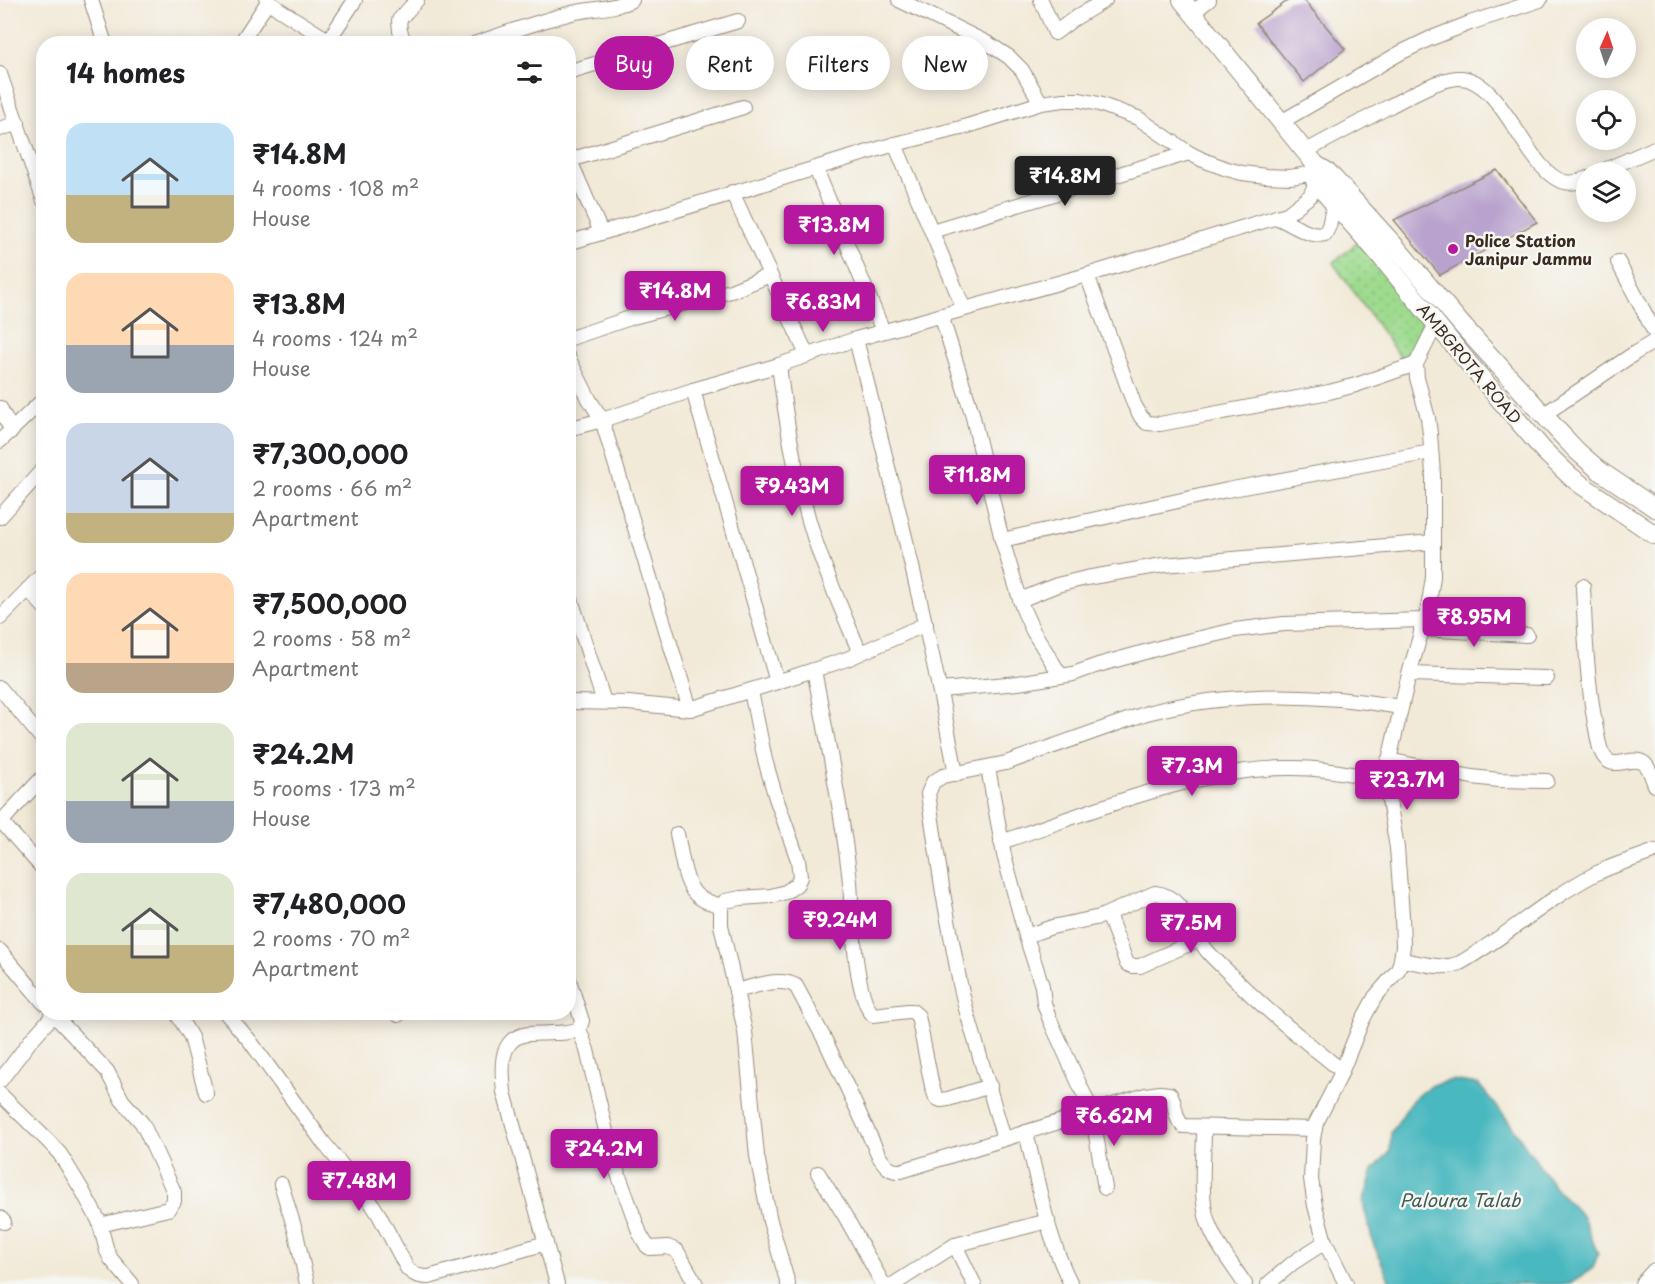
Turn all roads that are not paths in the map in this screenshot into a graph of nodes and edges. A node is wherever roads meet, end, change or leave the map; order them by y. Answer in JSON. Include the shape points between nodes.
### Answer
{"nodes":[{"id":1,"x":91,"y":0,"type":"edge"},
{"id":2,"x":355,"y":0,"type":"edge"},
{"id":3,"x":417,"y":0,"type":"edge"},
{"id":4,"x":632,"y":0,"type":"edge"},
{"id":5,"x":899,"y":0,"type":"edge"},
{"id":6,"x":1041,"y":0,"type":"edge"},
{"id":7,"x":1105,"y":0,"type":"edge"},
{"id":8,"x":1209,"y":0,"type":"edge"},
{"id":9,"x":1540,"y":0,"type":"edge"},
{"id":10,"x":268,"y":1,"type":"edge"},
{"id":11,"x":1187,"y":6,"type":"edge"},
{"id":12,"x":738,"y":21,"type":"dead end"},
{"id":13,"x":102,"y":36,"type":"edge"},
{"id":14,"x":245,"y":36,"type":"edge"},
{"id":15,"x":318,"y":36,"type":"edge"},
{"id":16,"x":331,"y":36,"type":"edge"},
{"id":17,"x":402,"y":36,"type":"edge"},
{"id":18,"x":499,"y":36,"type":"edge"},
{"id":19,"x":576,"y":70,"type":"edge"},
{"id":20,"x":0,"y":75,"type":"edge"},
{"id":21,"x":1041,"y":103,"type":"junction"},
{"id":22,"x":742,"y":107,"type":"dead end"},
{"id":23,"x":1281,"y":122,"type":"junction"},
{"id":24,"x":18,"y":123,"type":"junction"},
{"id":25,"x":0,"y":129,"type":"edge"},
{"id":26,"x":896,"y":144,"type":"junction"},
{"id":27,"x":1655,"y":148,"type":"edge"},
{"id":28,"x":1190,"y":153,"type":"junction"},
{"id":29,"x":576,"y":156,"type":"edge"},
{"id":30,"x":1623,"y":162,"type":"edge"},
{"id":31,"x":816,"y":168,"type":"junction"},
{"id":32,"x":1313,"y":168,"type":"junction"},
{"id":33,"x":576,"y":174,"type":"edge"},
{"id":34,"x":36,"y":175,"type":"edge"},
{"id":35,"x":1576,"y":181,"type":"edge"},
{"id":36,"x":732,"y":192,"type":"junction"},
{"id":37,"x":1334,"y":203,"type":"junction"},
{"id":38,"x":1276,"y":218,"type":"junction"},
{"id":39,"x":932,"y":231,"type":"junction"},
{"id":40,"x":602,"y":232,"type":"junction"},
{"id":41,"x":576,"y":240,"type":"edge"},
{"id":42,"x":1618,"y":262,"type":"dead end"},
{"id":43,"x":770,"y":275,"type":"junction"},
{"id":44,"x":1087,"y":275,"type":"junction"},
{"id":45,"x":964,"y":309,"type":"junction"},
{"id":46,"x":941,"y":315,"type":"junction"},
{"id":47,"x":1436,"y":324,"type":"junction"},
{"id":48,"x":883,"y":331,"type":"junction"},
{"id":49,"x":1655,"y":333,"type":"edge"},
{"id":50,"x":576,"y":336,"type":"edge"},
{"id":51,"x":856,"y":339,"type":"junction"},
{"id":52,"x":1655,"y":341,"type":"edge"},
{"id":53,"x":807,"y":355,"type":"junction"},
{"id":54,"x":1416,"y":364,"type":"junction"},
{"id":55,"x":778,"y":365,"type":"junction"},
{"id":56,"x":576,"y":373,"type":"edge"},
{"id":57,"x":693,"y":390,"type":"junction"},
{"id":58,"x":36,"y":407,"type":"edge"},
{"id":59,"x":0,"y":408,"type":"edge"},
{"id":60,"x":1543,"y":415,"type":"junction"},
{"id":61,"x":602,"y":420,"type":"junction"},
{"id":62,"x":576,"y":427,"type":"edge"},
{"id":63,"x":12,"y":431,"type":"junction"},
{"id":64,"x":0,"y":441,"type":"edge"},
{"id":65,"x":1431,"y":452,"type":"junction"},
{"id":66,"x":36,"y":477,"type":"edge"},
{"id":67,"x":1655,"y":508,"type":"edge"},
{"id":68,"x":0,"y":517,"type":"edge"},
{"id":69,"x":1655,"y":535,"type":"edge"},
{"id":70,"x":1002,"y":540,"type":"junction"},
{"id":71,"x":1433,"y":542,"type":"junction"},
{"id":72,"x":36,"y":581,"type":"edge"},
{"id":73,"x":1582,"y":586,"type":"dead end"},
{"id":74,"x":28,"y":589,"type":"junction"},
{"id":75,"x":36,"y":598,"type":"edge"},
{"id":76,"x":1020,"y":600,"type":"junction"},
{"id":77,"x":576,"y":615,"type":"edge"},
{"id":78,"x":0,"y":618,"type":"edge"},
{"id":79,"x":926,"y":624,"type":"junction"},
{"id":80,"x":1423,"y":625,"type":"junction"},
{"id":81,"x":1527,"y":634,"type":"dead end"},
{"id":82,"x":860,"y":653,"type":"junction"},
{"id":83,"x":814,"y":670,"type":"junction"},
{"id":84,"x":1409,"y":675,"type":"junction"},
{"id":85,"x":1061,"y":676,"type":"junction"},
{"id":86,"x":1547,"y":678,"type":"dead end"},
{"id":87,"x":777,"y":682,"type":"junction"},
{"id":88,"x":0,"y":688,"type":"edge"},
{"id":89,"x":940,"y":690,"type":"junction"},
{"id":90,"x":751,"y":691,"type":"junction"},
{"id":91,"x":576,"y":702,"type":"edge"},
{"id":92,"x":604,"y":702,"type":"junction"},
{"id":93,"x":1401,"y":707,"type":"junction"},
{"id":94,"x":690,"y":709,"type":"junction"},
{"id":95,"x":36,"y":731,"type":"edge"},
{"id":96,"x":1388,"y":760,"type":"junction"},
{"id":97,"x":988,"y":768,"type":"junction"},
{"id":98,"x":956,"y":774,"type":"junction"},
{"id":99,"x":1387,"y":780,"type":"junction"},
{"id":100,"x":1547,"y":781,"type":"dead end"},
{"id":101,"x":36,"y":784,"type":"edge"},
{"id":102,"x":1655,"y":785,"type":"edge"},
{"id":103,"x":0,"y":822,"type":"edge"},
{"id":104,"x":677,"y":834,"type":"dead end"},
{"id":105,"x":1001,"y":842,"type":"junction"},
{"id":106,"x":1655,"y":851,"type":"edge"},
{"id":107,"x":36,"y":861,"type":"edge"},
{"id":108,"x":721,"y":906,"type":"junction"},
{"id":109,"x":1108,"y":914,"type":"junction"},
{"id":110,"x":1026,"y":936,"type":"junction"},
{"id":111,"x":1200,"y":939,"type":"junction"},
{"id":112,"x":0,"y":951,"type":"edge"},
{"id":113,"x":1401,"y":960,"type":"junction"},
{"id":114,"x":736,"y":991,"type":"junction"},
{"id":115,"x":36,"y":994,"type":"edge"},
{"id":116,"x":576,"y":1002,"type":"edge"},
{"id":117,"x":48,"y":1020,"type":"edge"},
{"id":118,"x":60,"y":1020,"type":"edge"},
{"id":119,"x":181,"y":1020,"type":"edge"},
{"id":120,"x":232,"y":1020,"type":"edge"},
{"id":121,"x":579,"y":1029,"type":"junction"},
{"id":122,"x":1342,"y":1071,"type":"junction"},
{"id":123,"x":0,"y":1081,"type":"edge"},
{"id":124,"x":990,"y":1086,"type":"junction"},
{"id":125,"x":206,"y":1093,"type":"dead end"},
{"id":126,"x":0,"y":1094,"type":"edge"},
{"id":127,"x":1092,"y":1112,"type":"junction"},
{"id":128,"x":1204,"y":1127,"type":"junction"},
{"id":129,"x":1315,"y":1129,"type":"junction"},
{"id":130,"x":1026,"y":1132,"type":"junction"},
{"id":131,"x":1004,"y":1139,"type":"junction"},
{"id":132,"x":818,"y":1173,"type":"dead end"},
{"id":133,"x":281,"y":1184,"type":"dead end"},
{"id":134,"x":1105,"y":1188,"type":"dead end"},
{"id":135,"x":1048,"y":1221,"type":"junction"},
{"id":136,"x":100,"y":1225,"type":"junction"},
{"id":137,"x":1325,"y":1242,"type":"junction"},
{"id":138,"x":546,"y":1243,"type":"junction"},
{"id":139,"x":955,"y":1245,"type":"junction"},
{"id":140,"x":1655,"y":1272,"type":"edge"},
{"id":141,"x":413,"y":1279,"type":"edge"},
{"id":142,"x":132,"y":1284,"type":"edge"},
{"id":143,"x":307,"y":1284,"type":"edge"},
{"id":144,"x":557,"y":1284,"type":"edge"},
{"id":145,"x":696,"y":1284,"type":"edge"},
{"id":146,"x":788,"y":1284,"type":"edge"},
{"id":147,"x":883,"y":1284,"type":"edge"},
{"id":148,"x":894,"y":1284,"type":"edge"},
{"id":149,"x":974,"y":1284,"type":"edge"},
{"id":150,"x":1071,"y":1284,"type":"edge"},
{"id":151,"x":1245,"y":1284,"type":"edge"},
{"id":152,"x":1268,"y":1284,"type":"edge"},
{"id":153,"x":1346,"y":1284,"type":"edge"},
{"id":154,"x":1644,"y":1284,"type":"edge"}],
"edges":[{"from":1,"to":13,"type":"street"},
{"from":2,"to":16,"type":"street"},
{"from":3,"to":17,"type":"street","via":[[399,20]]},
{"from":4,"to":18,"type":"street","via":[[575,12]]},
{"from":5,"to":21,"type":"street","via":[[1010,57]]},
{"from":6,"to":7,"type":"street","via":[[1055,33]]},
{"from":8,"to":11,"type":"street"},
{"from":9,"to":23,"type":"street","via":[[1429,39]]},
{"from":10,"to":14,"type":"street"},
{"from":10,"to":15,"type":"street"},
{"from":11,"to":23,"type":"main road"},
{"from":12,"to":19,"type":"street"},
{"from":20,"to":24,"type":"street"},
{"from":21,"to":26,"type":"street"},
{"from":21,"to":28,"type":"street","via":[[1080,99],[1119,110]]},
{"from":22,"to":29,"type":"street"},
{"from":23,"to":32,"type":"main road"},
{"from":24,"to":25,"type":"street"},
{"from":24,"to":34,"type":"street"},
{"from":26,"to":31,"type":"street"},
{"from":26,"to":39,"type":"street"},
{"from":27,"to":30,"type":"street"},
{"from":28,"to":32,"type":"street","via":[[1227,169],[1256,175],[1290,177]]},
{"from":28,"to":39,"type":"street"},
{"from":31,"to":36,"type":"street"},
{"from":31,"to":48,"type":"street"},
{"from":32,"to":35,"type":"street","via":[[1414,94],[1449,79],[1466,78],[1488,92],[1552,176],[1563,182]]},
{"from":32,"to":37,"type":"main road","name":"AMBGROTA ROAD"},
{"from":32,"to":38,"type":"street","via":[[1310,196]]},
{"from":32,"to":60,"type":"main road","via":[[1328,172]]},
{"from":33,"to":40,"type":"street"},
{"from":36,"to":40,"type":"street"},
{"from":36,"to":43,"type":"street"},
{"from":37,"to":38,"type":"street","via":[[1325,234],[1311,233]]},
{"from":37,"to":47,"type":"main road","name":"AMBGROTA ROAD"},
{"from":38,"to":44,"type":"street"},
{"from":39,"to":45,"type":"street"},
{"from":40,"to":41,"type":"street"},
{"from":42,"to":49,"type":"street"},
{"from":43,"to":50,"type":"street","via":[[732,291]]},
{"from":43,"to":53,"type":"street"},
{"from":44,"to":45,"type":"street"},
{"from":44,"to":54,"type":"street","via":[[1134,404],[1147,423],[1160,424],[1329,392]]},
{"from":45,"to":46,"type":"street"},
{"from":46,"to":48,"type":"street"},
{"from":46,"to":70,"type":"street","via":[[972,413]]},
{"from":47,"to":54,"type":"street"},
{"from":47,"to":69,"type":"main road","name":"AMBGROTA ROAD","via":[[1558,465],[1597,497]]},
{"from":48,"to":51,"type":"street"},
{"from":51,"to":53,"type":"street"},
{"from":51,"to":79,"type":"street"},
{"from":52,"to":60,"type":"street"},
{"from":53,"to":55,"type":"street"},
{"from":54,"to":65,"type":"street"},
{"from":55,"to":57,"type":"street"},
{"from":55,"to":82,"type":"street","via":[[789,436],[813,534]]},
{"from":56,"to":61,"type":"street"},
{"from":57,"to":61,"type":"street"},
{"from":57,"to":87,"type":"street"},
{"from":58,"to":63,"type":"street"},
{"from":59,"to":63,"type":"street"},
{"from":60,"to":67,"type":"main road","via":[[1591,463]]},
{"from":61,"to":62,"type":"street"},
{"from":61,"to":94,"type":"street"},
{"from":63,"to":64,"type":"street"},
{"from":65,"to":70,"type":"street","via":[[1227,490]]},
{"from":65,"to":71,"type":"street"},
{"from":66,"to":68,"type":"street"},
{"from":70,"to":76,"type":"street"},
{"from":71,"to":76,"type":"street","via":[[1163,565],[1057,585]]},
{"from":71,"to":80,"type":"street","via":[[1431,594]]},
{"from":72,"to":74,"type":"street"},
{"from":73,"to":102,"type":"street","via":[[1591,703],[1603,755],[1611,762],[1643,763]]},
{"from":74,"to":75,"type":"street"},
{"from":74,"to":78,"type":"street"},
{"from":76,"to":85,"type":"street","via":[[1033,631]]},
{"from":77,"to":92,"type":"street"},
{"from":79,"to":82,"type":"street"},
{"from":79,"to":89,"type":"street"},
{"from":80,"to":81,"type":"street"},
{"from":80,"to":84,"type":"street"},
{"from":80,"to":85,"type":"street","via":[[1284,624],[1235,630]]},
{"from":82,"to":83,"type":"street"},
{"from":83,"to":87,"type":"street"},
{"from":83,"to":124,"type":"street","via":[[836,783],[857,967],[868,1009],[873,1015],[912,1011],[918,1016],[936,1098],[948,1099]]},
{"from":84,"to":86,"type":"street"},
{"from":84,"to":93,"type":"street"},
{"from":85,"to":89,"type":"street"},
{"from":87,"to":90,"type":"street"},
{"from":88,"to":95,"type":"street"},
{"from":89,"to":98,"type":"street"},
{"from":90,"to":94,"type":"street"},
{"from":90,"to":108,"type":"street","via":[[765,760],[800,877],[786,892],[729,899]]},
{"from":91,"to":92,"type":"street"},
{"from":92,"to":94,"type":"street"},
{"from":93,"to":96,"type":"street"},
{"from":93,"to":97,"type":"street","via":[[1362,700],[1286,696],[1166,708]]},
{"from":96,"to":99,"type":"street"},
{"from":96,"to":100,"type":"street","via":[[1472,777]]},
{"from":97,"to":98,"type":"street"},
{"from":97,"to":105,"type":"street"},
{"from":98,"to":124,"type":"street","via":[[933,782],[927,794],[960,984]]},
{"from":99,"to":105,"type":"street","via":[[1290,767],[1232,773],[1185,782]]},
{"from":99,"to":113,"type":"street","via":[[1397,848],[1403,931]]},
{"from":101,"to":103,"type":"street"},
{"from":103,"to":107,"type":"street"},
{"from":104,"to":108,"type":"street","via":[[690,889],[696,896]]},
{"from":105,"to":110,"type":"street"},
{"from":106,"to":113,"type":"street","via":[[1595,874],[1460,963],[1444,967]]},
{"from":108,"to":114,"type":"street"},
{"from":109,"to":110,"type":"street"},
{"from":109,"to":111,"type":"street","via":[[1149,895],[1163,893],[1180,906]]},
{"from":109,"to":111,"type":"street","via":[[1127,964],[1132,966]]},
{"from":110,"to":127,"type":"street","via":[[1050,1020]]},
{"from":111,"to":122,"type":"street","via":[[1269,1012]]},
{"from":112,"to":115,"type":"street"},
{"from":113,"to":122,"type":"street","via":[[1398,970],[1371,1004]]},
{"from":114,"to":131,"type":"street","via":[[773,983],[796,986],[880,1158],[890,1170],[901,1171]]},
{"from":114,"to":146,"type":"street","via":[[745,1031],[757,1156]]},
{"from":116,"to":121,"type":"street","via":[[582,1021]]},
{"from":117,"to":123,"type":"street"},
{"from":118,"to":136,"type":"street","via":[[107,1071],[122,1100],[142,1123],[174,1196],[168,1209]]},
{"from":119,"to":125,"type":"street","via":[[191,1037]]},
{"from":120,"to":141,"type":"street","via":[[367,1196]]},
{"from":121,"to":138,"type":"street","via":[[522,1035],[508,1044],[503,1059],[504,1092]]},
{"from":121,"to":145,"type":"street","via":[[612,1157],[640,1234],[650,1248],[677,1251]]},
{"from":122,"to":129,"type":"street"},
{"from":124,"to":131,"type":"street"},
{"from":126,"to":136,"type":"street","via":[[60,1155]]},
{"from":127,"to":128,"type":"street","via":[[1146,1095],[1166,1093],[1173,1098],[1178,1122]]},
{"from":127,"to":130,"type":"street"},
{"from":127,"to":134,"type":"street"},
{"from":128,"to":129,"type":"street"},
{"from":128,"to":151,"type":"street","via":[[1207,1217],[1217,1242]]},
{"from":129,"to":137,"type":"street","via":[[1311,1189]]},
{"from":130,"to":131,"type":"street"},
{"from":130,"to":135,"type":"street"},
{"from":132,"to":147,"type":"street"},
{"from":133,"to":143,"type":"street"},
{"from":135,"to":139,"type":"street"},
{"from":135,"to":150,"type":"street"},
{"from":136,"to":142,"type":"street","via":[[107,1251]]},
{"from":137,"to":152,"type":"street"},
{"from":137,"to":153,"type":"street"},
{"from":138,"to":141,"type":"street","via":[[429,1277],[416,1275]]},
{"from":138,"to":144,"type":"street"},
{"from":139,"to":148,"type":"street"},
{"from":139,"to":149,"type":"street"},
{"from":140,"to":154,"type":"main road"}]}
